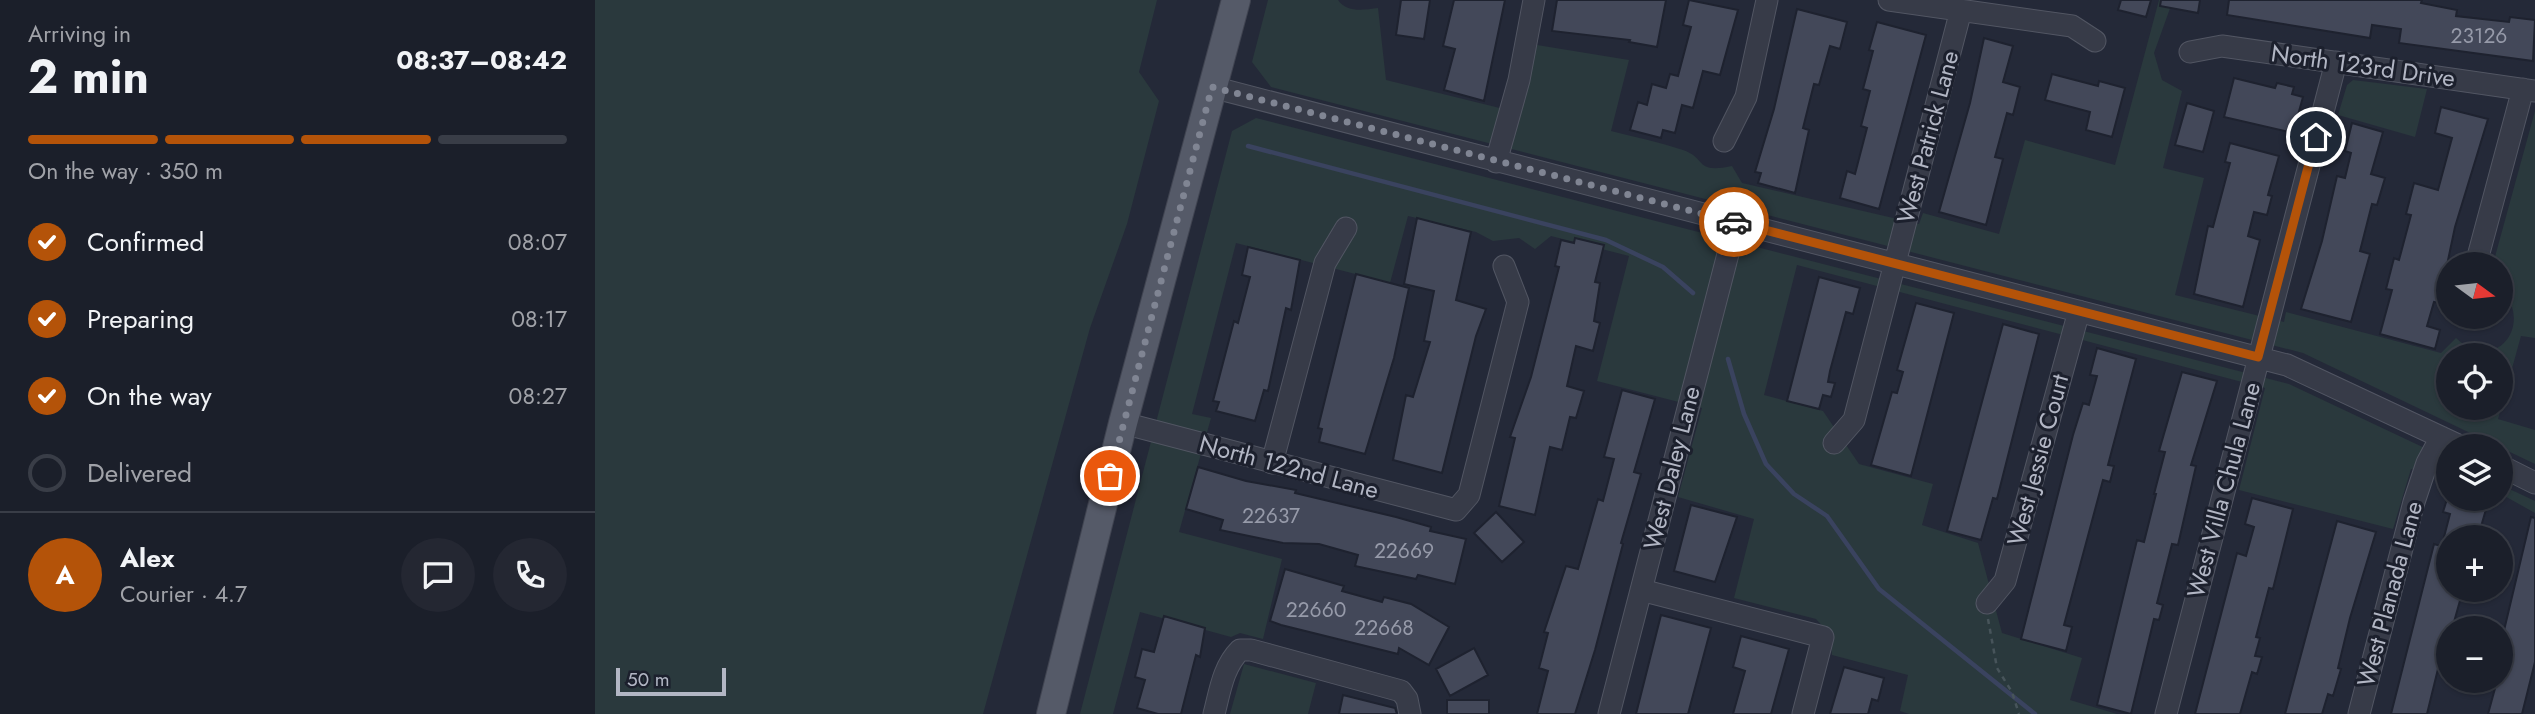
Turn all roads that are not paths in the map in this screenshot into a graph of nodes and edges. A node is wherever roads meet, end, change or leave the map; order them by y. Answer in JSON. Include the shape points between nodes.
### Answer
{"nodes":[{"id":1,"x":1236,"y":0,"type":"edge"},
{"id":2,"x":1534,"y":0,"type":"edge"},
{"id":3,"x":1767,"y":0,"type":"edge"},
{"id":4,"x":1889,"y":0,"type":"edge"},
{"id":5,"x":1961,"y":10,"type":"junction"},
{"id":6,"x":2095,"y":41,"type":"dead end"},
{"id":7,"x":2190,"y":52,"type":"dead end"},
{"id":8,"x":2336,"y":62,"type":"junction"},
{"id":9,"x":1212,"y":87,"type":"junction"},
{"id":10,"x":2529,"y":90,"type":"edge"},
{"id":11,"x":1724,"y":141,"type":"dead end"},
{"id":12,"x":1496,"y":162,"type":"junction"},
{"id":13,"x":1736,"y":223,"type":"junction"},
{"id":14,"x":1346,"y":228,"type":"dead end"},
{"id":15,"x":2480,"y":252,"type":"edge"},
{"id":16,"x":1895,"y":264,"type":"junction"},
{"id":17,"x":1504,"y":266,"type":"dead end"},
{"id":18,"x":2079,"y":311,"type":"junction"},
{"id":19,"x":2258,"y":357,"type":"junction"},
{"id":20,"x":1123,"y":423,"type":"junction"},
{"id":21,"x":2436,"y":435,"type":"edge"},
{"id":22,"x":1834,"y":443,"type":"dead end"},
{"id":23,"x":2436,"y":455,"type":"edge"},
{"id":24,"x":1272,"y":463,"type":"junction"},
{"id":25,"x":2513,"y":472,"type":"edge"},
{"id":26,"x":2535,"y":483,"type":"edge"},
{"id":27,"x":1641,"y":590,"type":"junction"},
{"id":28,"x":1987,"y":603,"type":"road end"},
{"id":29,"x":1409,"y":706,"type":"edge"},
{"id":30,"x":1051,"y":714,"type":"edge"},
{"id":31,"x":1214,"y":714,"type":"edge"},
{"id":32,"x":1609,"y":714,"type":"edge"},
{"id":33,"x":1803,"y":714,"type":"edge"},
{"id":34,"x":2166,"y":714,"type":"edge"},
{"id":35,"x":2359,"y":714,"type":"edge"}],
"edges":[{"from":1,"to":9,"type":"main road"},
{"from":2,"to":12,"type":"street","via":[[1519,80]]},
{"from":3,"to":11,"type":"street","via":[[1746,97]]},
{"from":4,"to":5,"type":"street"},
{"from":5,"to":6,"type":"street","via":[[2072,26]]},
{"from":5,"to":16,"type":"street","name":"West Patrick Lane"},
{"from":7,"to":8,"type":"street","name":"North 123rd Drive","via":[[2222,47]]},
{"from":8,"to":10,"type":"street","name":"North 123rd Drive"},
{"from":8,"to":19,"type":"street","name":"West Villa Chula Lane"},
{"from":9,"to":12,"type":"street"},
{"from":9,"to":20,"type":"main road"},
{"from":10,"to":15,"type":"street"},
{"from":12,"to":13,"type":"street"},
{"from":13,"to":16,"type":"street"},
{"from":13,"to":27,"type":"street","name":"West Daley Lane"},
{"from":14,"to":24,"type":"street","via":[[1325,263]]},
{"from":16,"to":18,"type":"street"},
{"from":16,"to":22,"type":"street","name":"West Patrick Lane","via":[[1854,420]]},
{"from":17,"to":24,"type":"street","name":"North 122nd Lane","via":[[1518,302],[1469,495],[1456,510]]},
{"from":18,"to":19,"type":"street"},
{"from":18,"to":28,"type":"street","name":"West Jessie Court","via":[[2005,581]]},
{"from":19,"to":21,"type":"street","via":[[2310,373]]},
{"from":19,"to":34,"type":"street","name":"West Villa Chula Lane"},
{"from":20,"to":24,"type":"street","name":"North 122nd Lane"},
{"from":20,"to":30,"type":"main road"},
{"from":23,"to":35,"type":"street","name":"West Planada Lane","via":[[2427,463],[2414,502]]},
{"from":25,"to":26,"type":"street"},
{"from":27,"to":32,"type":"street","name":"West Daley Lane"},
{"from":27,"to":33,"type":"street","via":[[1823,637]]},
{"from":29,"to":31,"type":"street","via":[[1401,691],[1240,650],[1225,672]]}]}
